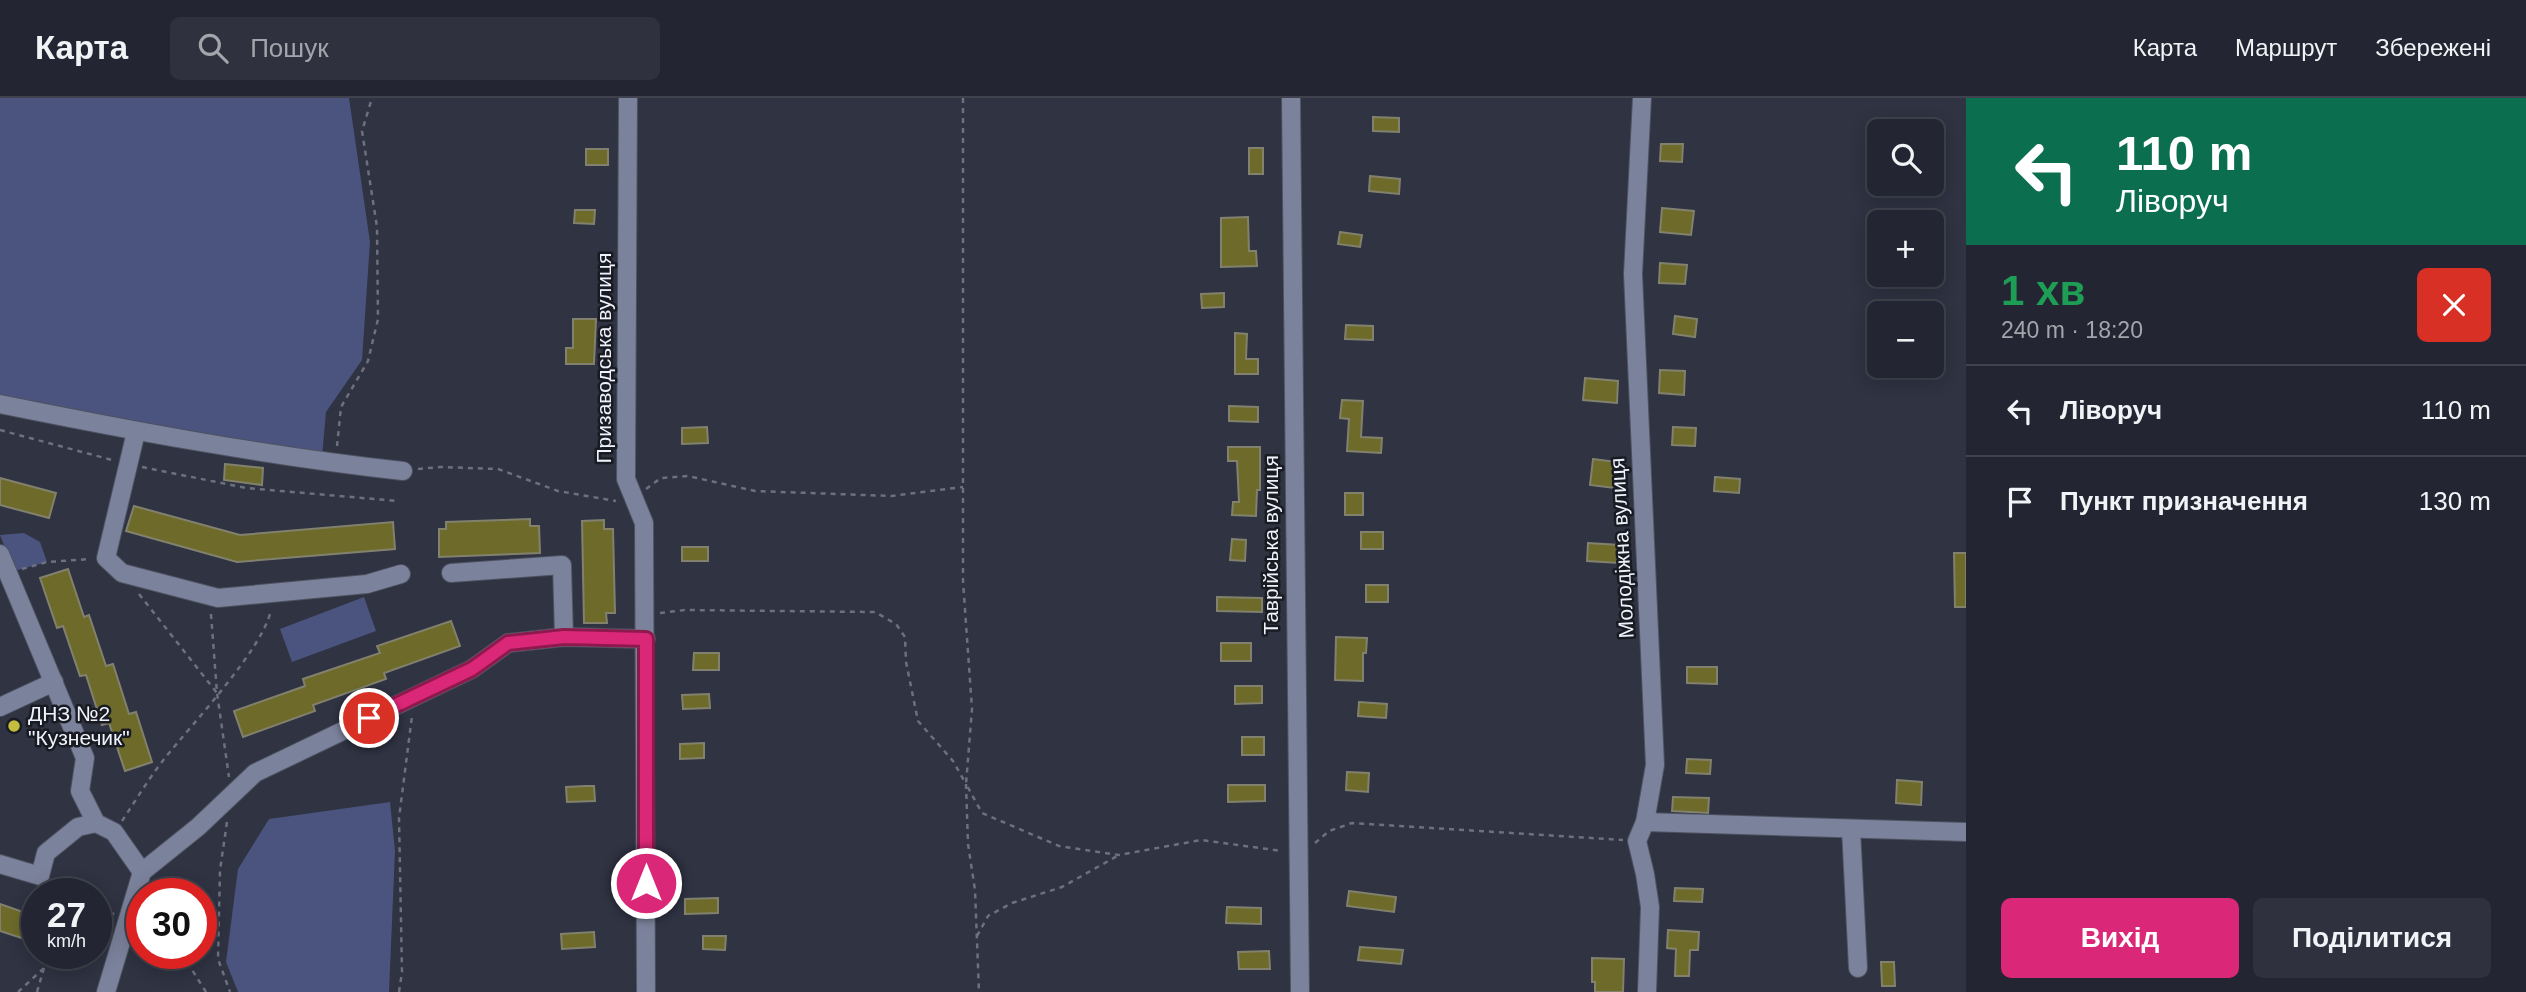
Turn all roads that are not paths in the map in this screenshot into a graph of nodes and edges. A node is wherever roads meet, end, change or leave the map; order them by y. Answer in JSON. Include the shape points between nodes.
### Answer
{"nodes":[{"id":1,"x":628,"y":98,"type":"edge"},
{"id":2,"x":1291,"y":98,"type":"edge"},
{"id":3,"x":1642,"y":98,"type":"edge"},
{"id":4,"x":0,"y":404,"type":"edge"},
{"id":5,"x":136,"y":432,"type":"junction"},
{"id":6,"x":403,"y":471,"type":"road end"},
{"id":7,"x":0,"y":554,"type":"edge"},
{"id":8,"x":451,"y":573,"type":"dead end"},
{"id":9,"x":401,"y":574,"type":"dead end"},
{"id":10,"x":646,"y":631,"type":"junction"},
{"id":11,"x":564,"y":637,"type":"junction"},
{"id":12,"x":54,"y":682,"type":"junction"},
{"id":13,"x":0,"y":707,"type":"edge"},
{"id":14,"x":1645,"y":822,"type":"junction"},
{"id":15,"x":96,"y":823,"type":"junction"},
{"id":16,"x":1851,"y":829,"type":"junction"},
{"id":17,"x":1966,"y":832,"type":"edge"},
{"id":18,"x":0,"y":864,"type":"edge"},
{"id":19,"x":142,"y":872,"type":"junction"},
{"id":20,"x":1858,"y":968,"type":"dead end"},
{"id":21,"x":106,"y":992,"type":"edge"},
{"id":22,"x":646,"y":992,"type":"edge"},
{"id":23,"x":1300,"y":992,"type":"edge"},
{"id":24,"x":1647,"y":992,"type":"edge"}],
"edges":[{"from":1,"to":10,"type":"street","name":"Призаводська вулиця","via":[[626,479],[644,523]]},
{"from":2,"to":23,"type":"street","name":"Таврійська вулиця"},
{"from":3,"to":14,"type":"street","name":"Молодіжна вулиця","via":[[1633,274],[1655,765]]},
{"from":4,"to":5,"type":"street"},
{"from":5,"to":6,"type":"street"},
{"from":5,"to":9,"type":"street","via":[[106,558],[122,573],[218,598],[367,584]]},
{"from":7,"to":12,"type":"street"},
{"from":8,"to":11,"type":"street","via":[[562,565]]},
{"from":10,"to":11,"type":"street"},
{"from":10,"to":22,"type":"street","name":"Призаводська вулиця"},
{"from":11,"to":19,"type":"street","via":[[508,643],[472,669],[256,773]]},
{"from":12,"to":13,"type":"street"},
{"from":12,"to":15,"type":"street","via":[[85,758],[80,791]]},
{"from":14,"to":16,"type":"street"},
{"from":14,"to":24,"type":"street","name":"Молодіжна вулиця","via":[[1637,841],[1650,907]]},
{"from":15,"to":18,"type":"street","via":[[78,827],[46,853],[40,876]]},
{"from":15,"to":19,"type":"street","via":[[114,832]]},
{"from":16,"to":17,"type":"street"},
{"from":16,"to":20,"type":"street"},
{"from":19,"to":21,"type":"street"}]}
